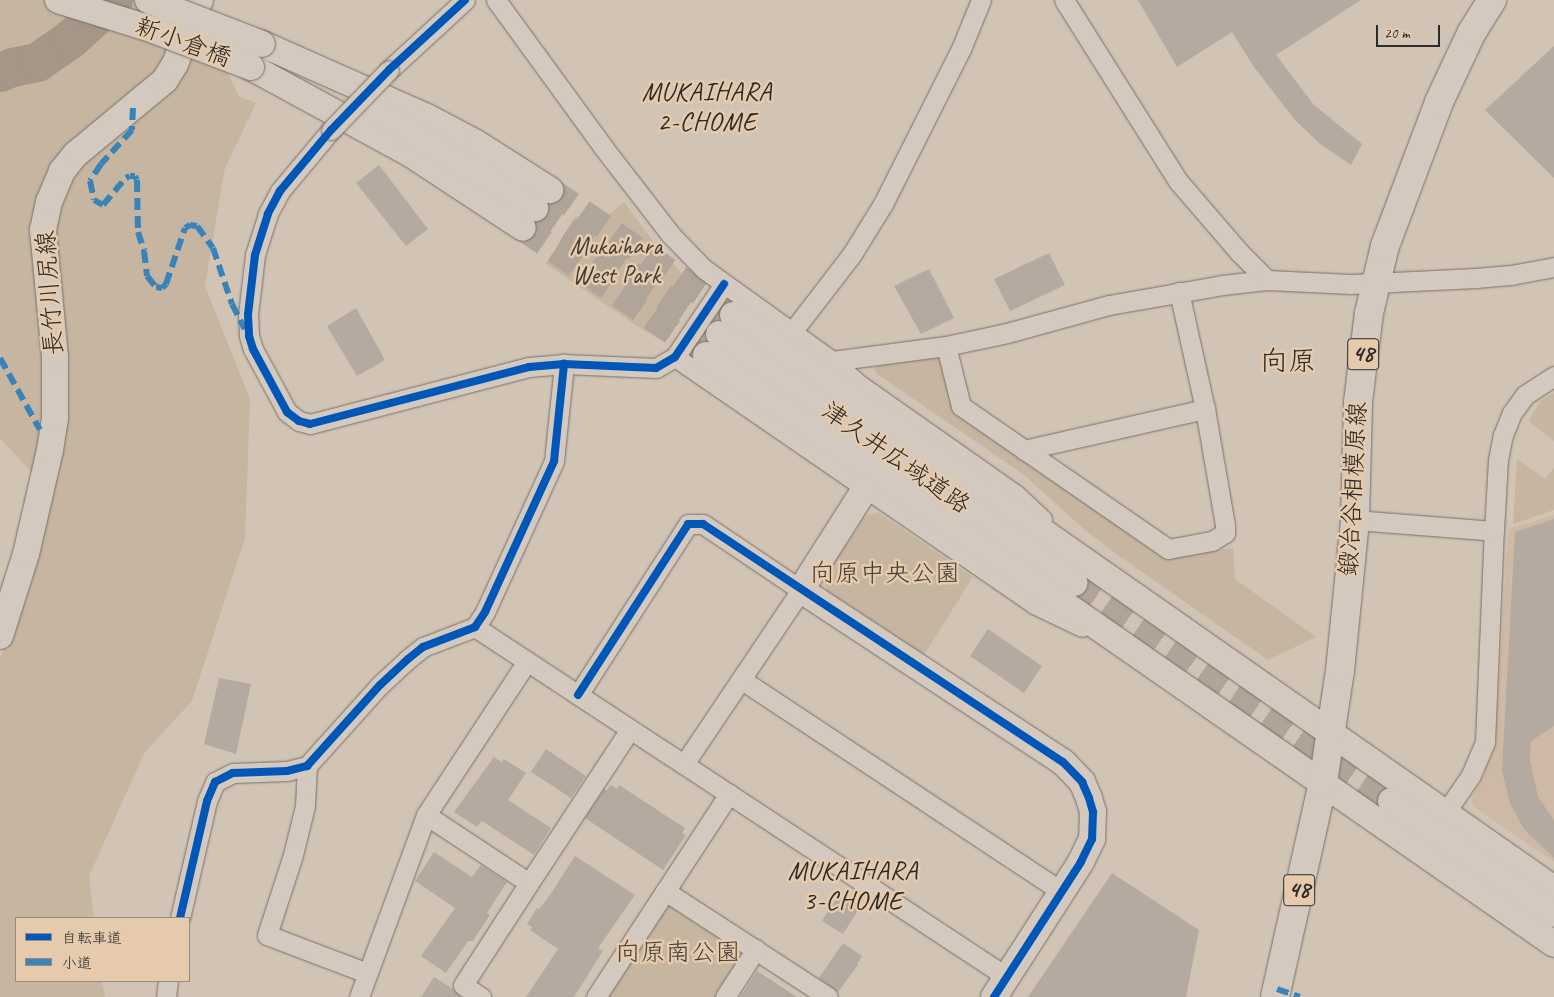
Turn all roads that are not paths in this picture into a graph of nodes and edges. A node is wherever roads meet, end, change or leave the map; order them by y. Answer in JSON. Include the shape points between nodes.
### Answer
{"nodes":[{"id":1,"x":58,"y":0,"type":"edge"},
{"id":2,"x":148,"y":0,"type":"edge"},
{"id":3,"x":200,"y":0,"type":"edge"},
{"id":4,"x":465,"y":0,"type":"edge"},
{"id":5,"x":496,"y":0,"type":"edge"},
{"id":6,"x":981,"y":0,"type":"edge"},
{"id":7,"x":1064,"y":0,"type":"edge"},
{"id":8,"x":1492,"y":0,"type":"edge"},
{"id":9,"x":262,"y":44,"type":"junction"},
{"id":10,"x":251,"y":67,"type":"junction"},
{"id":11,"x":419,"y":136,"type":"junction"},
{"id":12,"x":536,"y":209,"type":"junction"},
{"id":13,"x":1554,"y":267,"type":"edge"},
{"id":14,"x":1267,"y":280,"type":"junction"},
{"id":15,"x":1376,"y":282,"type":"junction"},
{"id":16,"x":724,"y":284,"type":"junction"},
{"id":17,"x":1179,"y":292,"type":"junction"},
{"id":18,"x":792,"y":332,"type":"junction"},
{"id":19,"x":719,"y":335,"type":"junction"},
{"id":20,"x":946,"y":346,"type":"junction"},
{"id":21,"x":675,"y":357,"type":"junction"},
{"id":22,"x":832,"y":361,"type":"junction"},
{"id":23,"x":564,"y":364,"type":"junction"},
{"id":24,"x":1554,"y":376,"type":"edge"},
{"id":25,"x":1205,"y":409,"type":"junction"},
{"id":26,"x":1024,"y":450,"type":"junction"},
{"id":27,"x":865,"y":489,"type":"junction"},
{"id":28,"x":1355,"y":520,"type":"junction"},
{"id":29,"x":1494,"y":531,"type":"junction"},
{"id":30,"x":1098,"y":571,"type":"junction"},
{"id":31,"x":1074,"y":583,"type":"tunnel mouth"},
{"id":32,"x":801,"y":590,"type":"junction"},
{"id":33,"x":475,"y":627,"type":"junction"},
{"id":34,"x":0,"y":636,"type":"edge"},
{"id":35,"x":1126,"y":648,"type":"junction"},
{"id":36,"x":527,"y":661,"type":"junction"},
{"id":37,"x":742,"y":680,"type":"junction"},
{"id":38,"x":578,"y":695,"type":"junction"},
{"id":39,"x":630,"y":728,"type":"junction"},
{"id":40,"x":1331,"y":733,"type":"junction"},
{"id":41,"x":684,"y":764,"type":"junction"},
{"id":42,"x":307,"y":766,"type":"junction"},
{"id":43,"x":1322,"y":783,"type":"junction"},
{"id":44,"x":729,"y":794,"type":"junction"},
{"id":45,"x":1391,"y":801,"type":"tunnel mouth"},
{"id":46,"x":1445,"y":813,"type":"junction"},
{"id":47,"x":426,"y":815,"type":"junction"},
{"id":48,"x":529,"y":883,"type":"junction"},
{"id":49,"x":1554,"y":889,"type":"edge"},
{"id":50,"x":665,"y":891,"type":"junction"},
{"id":51,"x":1062,"y":892,"type":"junction"},
{"id":52,"x":1554,"y":914,"type":"edge"},
{"id":53,"x":180,"y":917,"type":"edge"},
{"id":54,"x":1554,"y":944,"type":"edge"},
{"id":55,"x":756,"y":949,"type":"junction"},
{"id":56,"x":367,"y":973,"type":"junction"},
{"id":57,"x":168,"y":982,"type":"edge"},
{"id":58,"x":1001,"y":987,"type":"edge"},
{"id":59,"x":166,"y":997,"type":"edge"},
{"id":60,"x":359,"y":997,"type":"edge"},
{"id":61,"x":482,"y":997,"type":"edge"},
{"id":62,"x":596,"y":997,"type":"edge"},
{"id":63,"x":724,"y":997,"type":"edge"},
{"id":64,"x":828,"y":997,"type":"edge"},
{"id":65,"x":1275,"y":997,"type":"edge"}],
"edges":[{"from":1,"to":10,"type":"main road","name":"新小倉橋","bridge":true,"via":[[150,29]]},
{"from":2,"to":9,"type":"main road","name":"新小倉橋","bridge":true},
{"from":3,"to":34,"type":"main road","name":"長竹川尻線","via":[[175,64],[165,80],[76,154],[62,171],[49,202],[43,230],[56,372],[55,417],[26,554]]},
{"from":4,"to":23,"type":"street","bridge":true,"via":[[389,70],[331,130],[280,191],[268,214],[255,255],[248,315],[249,336],[287,412],[310,424],[529,367]]},
{"from":5,"to":16,"type":"street","via":[[671,235],[704,269]]},
{"from":6,"to":18,"type":"street","via":[[961,49],[883,204],[852,254]]},
{"from":7,"to":14,"type":"street","via":[[1178,181]]},
{"from":8,"to":15,"type":"main road","name":"鍛冶谷相模原線","number":"48","via":[[1472,32],[1439,102],[1394,221]]},
{"from":9,"to":11,"type":"main road"},
{"from":9,"to":12,"type":"main road","via":[[427,117],[476,143]]},
{"from":10,"to":11,"type":"main road"},
{"from":10,"to":12,"type":"main road","via":[[409,153]]},
{"from":11,"to":12,"type":"main road"},
{"from":13,"to":15,"type":"street","via":[[1502,276]]},
{"from":14,"to":15,"type":"street"},
{"from":14,"to":17,"type":"street"},
{"from":15,"to":28,"type":"main road","name":"鍛冶谷相模原線","number":"48","via":[[1358,402]]},
{"from":16,"to":18,"type":"street"},
{"from":16,"to":21,"type":"street"},
{"from":17,"to":20,"type":"street","via":[[1109,305]]},
{"from":17,"to":25,"type":"street"},
{"from":18,"to":22,"type":"street"},
{"from":19,"to":30,"type":"main road"},
{"from":19,"to":31,"type":"main road","name":"津久井広域道路"},
{"from":19,"to":35,"type":"main road"},
{"from":20,"to":22,"type":"street"},
{"from":20,"to":26,"type":"street","via":[[961,406]]},
{"from":21,"to":23,"type":"street","via":[[656,368]]},
{"from":21,"to":27,"type":"street"},
{"from":22,"to":30,"type":"street","via":[[857,383],[1015,494]]},
{"from":23,"to":33,"type":"street","via":[[554,461]]},
{"from":24,"to":29,"type":"street","via":[[1525,395],[1512,413],[1503,435],[1498,460]]},
{"from":25,"to":26,"type":"street"},
{"from":25,"to":26,"type":"street","via":[[1226,525],[1225,533],[1212,541],[1168,550]]},
{"from":27,"to":32,"type":"main road"},
{"from":27,"to":35,"type":"street","via":[[1034,604]]},
{"from":28,"to":29,"type":"street"},
{"from":28,"to":40,"type":"main road","name":"鍛冶谷相模原線","number":"48"},
{"from":29,"to":46,"type":"street","via":[[1485,742],[1472,775]]},
{"from":30,"to":40,"type":"main road"},
{"from":32,"to":37,"type":"street"},
{"from":32,"to":38,"type":"street","via":[[703,524],[688,524]]},
{"from":32,"to":51,"type":"main road","via":[[1072,770],[1089,798],[1092,839]]},
{"from":33,"to":36,"type":"street"},
{"from":33,"to":42,"type":"street","via":[[423,647],[408,659]]},
{"from":35,"to":43,"type":"main road"},
{"from":36,"to":38,"type":"street"},
{"from":36,"to":47,"type":"street"},
{"from":37,"to":41,"type":"street"},
{"from":37,"to":51,"type":"street"},
{"from":38,"to":39,"type":"street"},
{"from":39,"to":41,"type":"street"},
{"from":39,"to":48,"type":"street"},
{"from":40,"to":43,"type":"main road","name":"鍛冶谷相模原線","number":"48"},
{"from":40,"to":46,"type":"main road"},
{"from":41,"to":44,"type":"street"},
{"from":42,"to":53,"type":"street","via":[[287,771],[234,773],[215,782],[206,801]]},
{"from":42,"to":56,"type":"street","via":[[303,815],[267,935]]},
{"from":43,"to":54,"type":"main road"},
{"from":43,"to":65,"type":"main road","name":"鍛冶谷相模原線","number":"48"},
{"from":44,"to":50,"type":"street"},
{"from":44,"to":58,"type":"street"},
{"from":45,"to":52,"type":"main road"},
{"from":46,"to":49,"type":"main road"},
{"from":47,"to":48,"type":"street"},
{"from":47,"to":56,"type":"street"},
{"from":48,"to":61,"type":"street","via":[[463,986]]},
{"from":50,"to":55,"type":"street"},
{"from":50,"to":62,"type":"street"},
{"from":51,"to":58,"type":"main road"},
{"from":55,"to":63,"type":"street"},
{"from":55,"to":64,"type":"street"},
{"from":56,"to":60,"type":"street"},
{"from":57,"to":59,"type":"street"}]}
